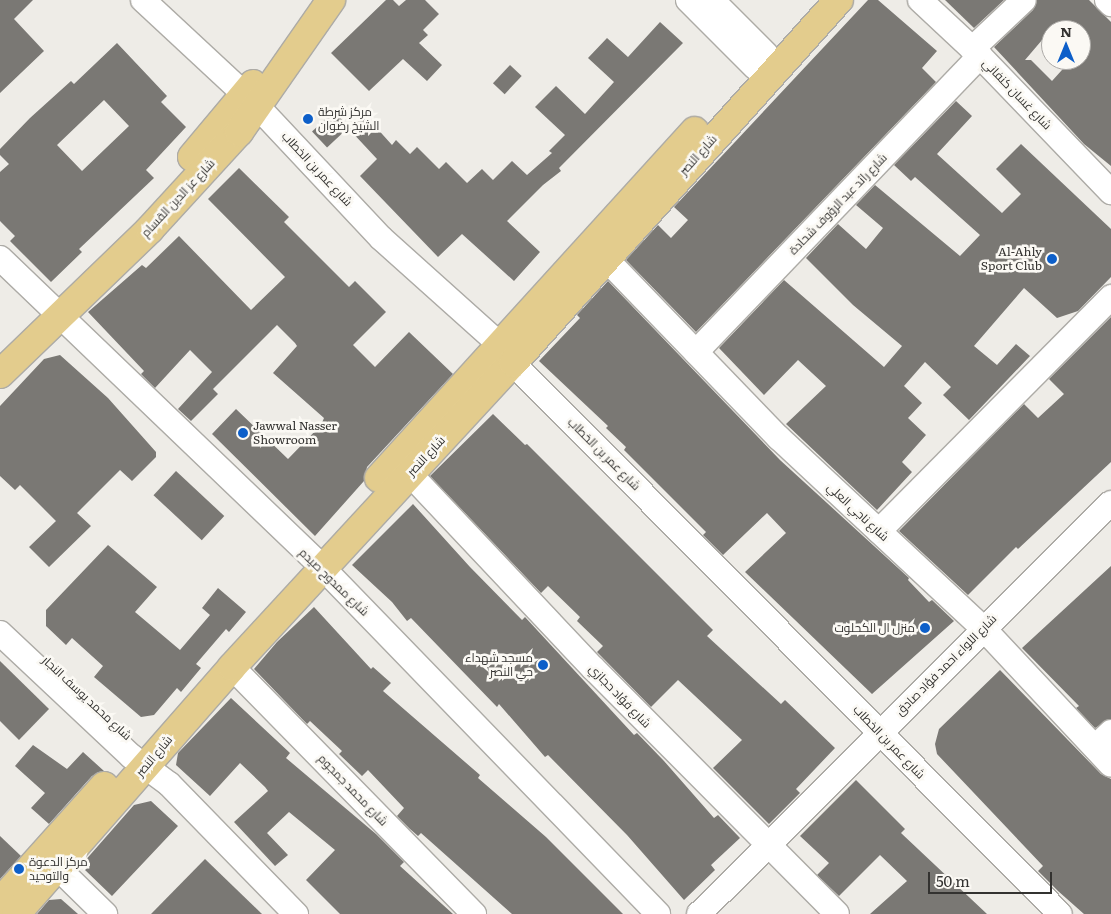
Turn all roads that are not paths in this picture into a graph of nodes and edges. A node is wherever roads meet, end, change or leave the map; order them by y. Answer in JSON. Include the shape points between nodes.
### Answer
{"nodes":[{"id":1,"x":143,"y":0,"type":"edge"},
{"id":2,"x":314,"y":0,"type":"edge"},
{"id":3,"x":331,"y":0,"type":"edge"},
{"id":4,"x":688,"y":0,"type":"edge"},
{"id":5,"x":712,"y":0,"type":"edge"},
{"id":6,"x":814,"y":0,"type":"edge"},
{"id":7,"x":838,"y":0,"type":"edge"},
{"id":8,"x":920,"y":0,"type":"edge"},
{"id":9,"x":1024,"y":0,"type":"edge"},
{"id":10,"x":1107,"y":0,"type":"edge"},
{"id":11,"x":1111,"y":4,"type":"edge"},
{"id":12,"x":976,"y":52,"type":"junction"},
{"id":13,"x":760,"y":60,"type":"junction"},
{"id":14,"x":251,"y":101,"type":"junction"},
{"id":15,"x":1111,"y":192,"type":"edge"},
{"id":16,"x":0,"y":258,"type":"edge"},
{"id":17,"x":605,"y":258,"type":"junction"},
{"id":18,"x":1111,"y":297,"type":"edge"},
{"id":19,"x":54,"y":312,"type":"junction"},
{"id":20,"x":696,"y":352,"type":"junction"},
{"id":21,"x":0,"y":354,"type":"edge"},
{"id":22,"x":506,"y":354,"type":"junction"},
{"id":23,"x":0,"y":374,"type":"edge"},
{"id":24,"x":409,"y":473,"type":"junction"},
{"id":25,"x":1111,"y":503,"type":"edge"},
{"id":26,"x":879,"y":531,"type":"junction"},
{"id":27,"x":316,"y":563,"type":"junction"},
{"id":28,"x":0,"y":615,"type":"edge"},
{"id":29,"x":983,"y":628,"type":"junction"},
{"id":30,"x":0,"y":633,"type":"edge"},
{"id":31,"x":232,"y":667,"type":"junction"},
{"id":32,"x":878,"y":733,"type":"junction"},
{"id":33,"x":1103,"y":739,"type":"edge"},
{"id":34,"x":142,"y":757,"type":"junction"},
{"id":35,"x":1111,"y":765,"type":"edge"},
{"id":36,"x":768,"y":847,"type":"junction"},
{"id":37,"x":58,"y":868,"type":"junction"},
{"id":38,"x":0,"y":902,"type":"edge"},
{"id":39,"x":16,"y":914,"type":"edge"},
{"id":40,"x":105,"y":914,"type":"edge"},
{"id":41,"x":296,"y":914,"type":"edge"},
{"id":42,"x":474,"y":914,"type":"edge"},
{"id":43,"x":658,"y":914,"type":"edge"},
{"id":44,"x":699,"y":914,"type":"edge"},
{"id":45,"x":837,"y":914,"type":"edge"},
{"id":46,"x":1060,"y":914,"type":"edge"}],
"edges":[{"from":1,"to":14,"type":"street","name":"شارع عمر بن الخطاب"},
{"from":2,"to":14,"type":"main road","name":"شارع عز الدين القسام"},
{"from":3,"to":14,"type":"main road","name":"شارع عز الدين القسام"},
{"from":4,"to":13,"type":"street"},
{"from":5,"to":13,"type":"street"},
{"from":6,"to":13,"type":"main road","name":"شارع النصر"},
{"from":7,"to":17,"type":"main road","name":"شارع النصر"},
{"from":8,"to":12,"type":"street","name":"شارع غسان كنفاني"},
{"from":9,"to":12,"type":"street","name":"شارع رائد عبد الرؤوف شحادة"},
{"from":10,"to":11,"type":"street"},
{"from":12,"to":15,"type":"street","name":"شارع غسان كنفاني"},
{"from":12,"to":20,"type":"street","name":"شارع رائد عبد الرؤوف شحادة"},
{"from":13,"to":22,"type":"main road","name":"شارع النصر"},
{"from":14,"to":19,"type":"main road","name":"شارع عز الدين القسام"},
{"from":14,"to":22,"type":"street","name":"شارع عمر بن الخطاب","via":[[381,238]]},
{"from":16,"to":19,"type":"street","name":"شارع ممدوح صيدم"},
{"from":17,"to":20,"type":"street","name":"شارع ناجي العلي"},
{"from":17,"to":22,"type":"main road","name":"شارع النصر"},
{"from":18,"to":26,"type":"street"},
{"from":19,"to":21,"type":"main road","name":"شارع عز الدين القسام"},
{"from":19,"to":23,"type":"main road","name":"شارع عز الدين القسام"},
{"from":19,"to":27,"type":"street","name":"شارع ممدوح صيدم"},
{"from":20,"to":26,"type":"street","name":"شارع ناجي العلي","via":[[779,438]]},
{"from":22,"to":24,"type":"main road","name":"شارع النصر"},
{"from":22,"to":27,"type":"main road","name":"شارع النصر"},
{"from":22,"to":32,"type":"street","name":"شارع عمر بن الخطاب","via":[[838,687]]},
{"from":24,"to":27,"type":"main road","name":"شارع النصر"},
{"from":24,"to":36,"type":"street","name":"شارع فؤاد حجازي"},
{"from":25,"to":29,"type":"street","name":"شارع اللواء احمد فؤاد صادق"},
{"from":26,"to":29,"type":"street","name":"شارع ناجي العلي"},
{"from":27,"to":31,"type":"main road","name":"شارع النصر"},
{"from":27,"to":34,"type":"main road","name":"شارع النصر"},
{"from":27,"to":43,"type":"street","name":"شارع ممدوح صيدم"},
{"from":28,"to":34,"type":"street","name":"شارع محمد يوسف النجار"},
{"from":29,"to":32,"type":"street","name":"شارع اللواء احمد فؤاد صادق"},
{"from":29,"to":33,"type":"street","name":"شارع ناجي العلي"},
{"from":30,"to":34,"type":"street","name":"شارع محمد يوسف النجار"},
{"from":31,"to":34,"type":"main road","name":"شارع النصر"},
{"from":31,"to":42,"type":"street","name":"شارع محمد جمجوم"},
{"from":32,"to":36,"type":"street","name":"شارع اللواء احمد فؤاد صادق"},
{"from":32,"to":46,"type":"street","name":"شارع عمر بن الخطاب"},
{"from":33,"to":35,"type":"street","name":"شارع ناجي العلي"},
{"from":34,"to":37,"type":"main road","name":"شارع النصر"},
{"from":34,"to":38,"type":"main road","name":"شارع النصر"},
{"from":34,"to":41,"type":"street","name":"شارع محمد يوسف النجار"},
{"from":36,"to":44,"type":"street","name":"شارع اللواء احمد فؤاد صادق"},
{"from":36,"to":45,"type":"street","name":"شارع فؤاد حجازي"},
{"from":37,"to":39,"type":"main road","name":"شارع النصر"},
{"from":37,"to":40,"type":"street"}]}
